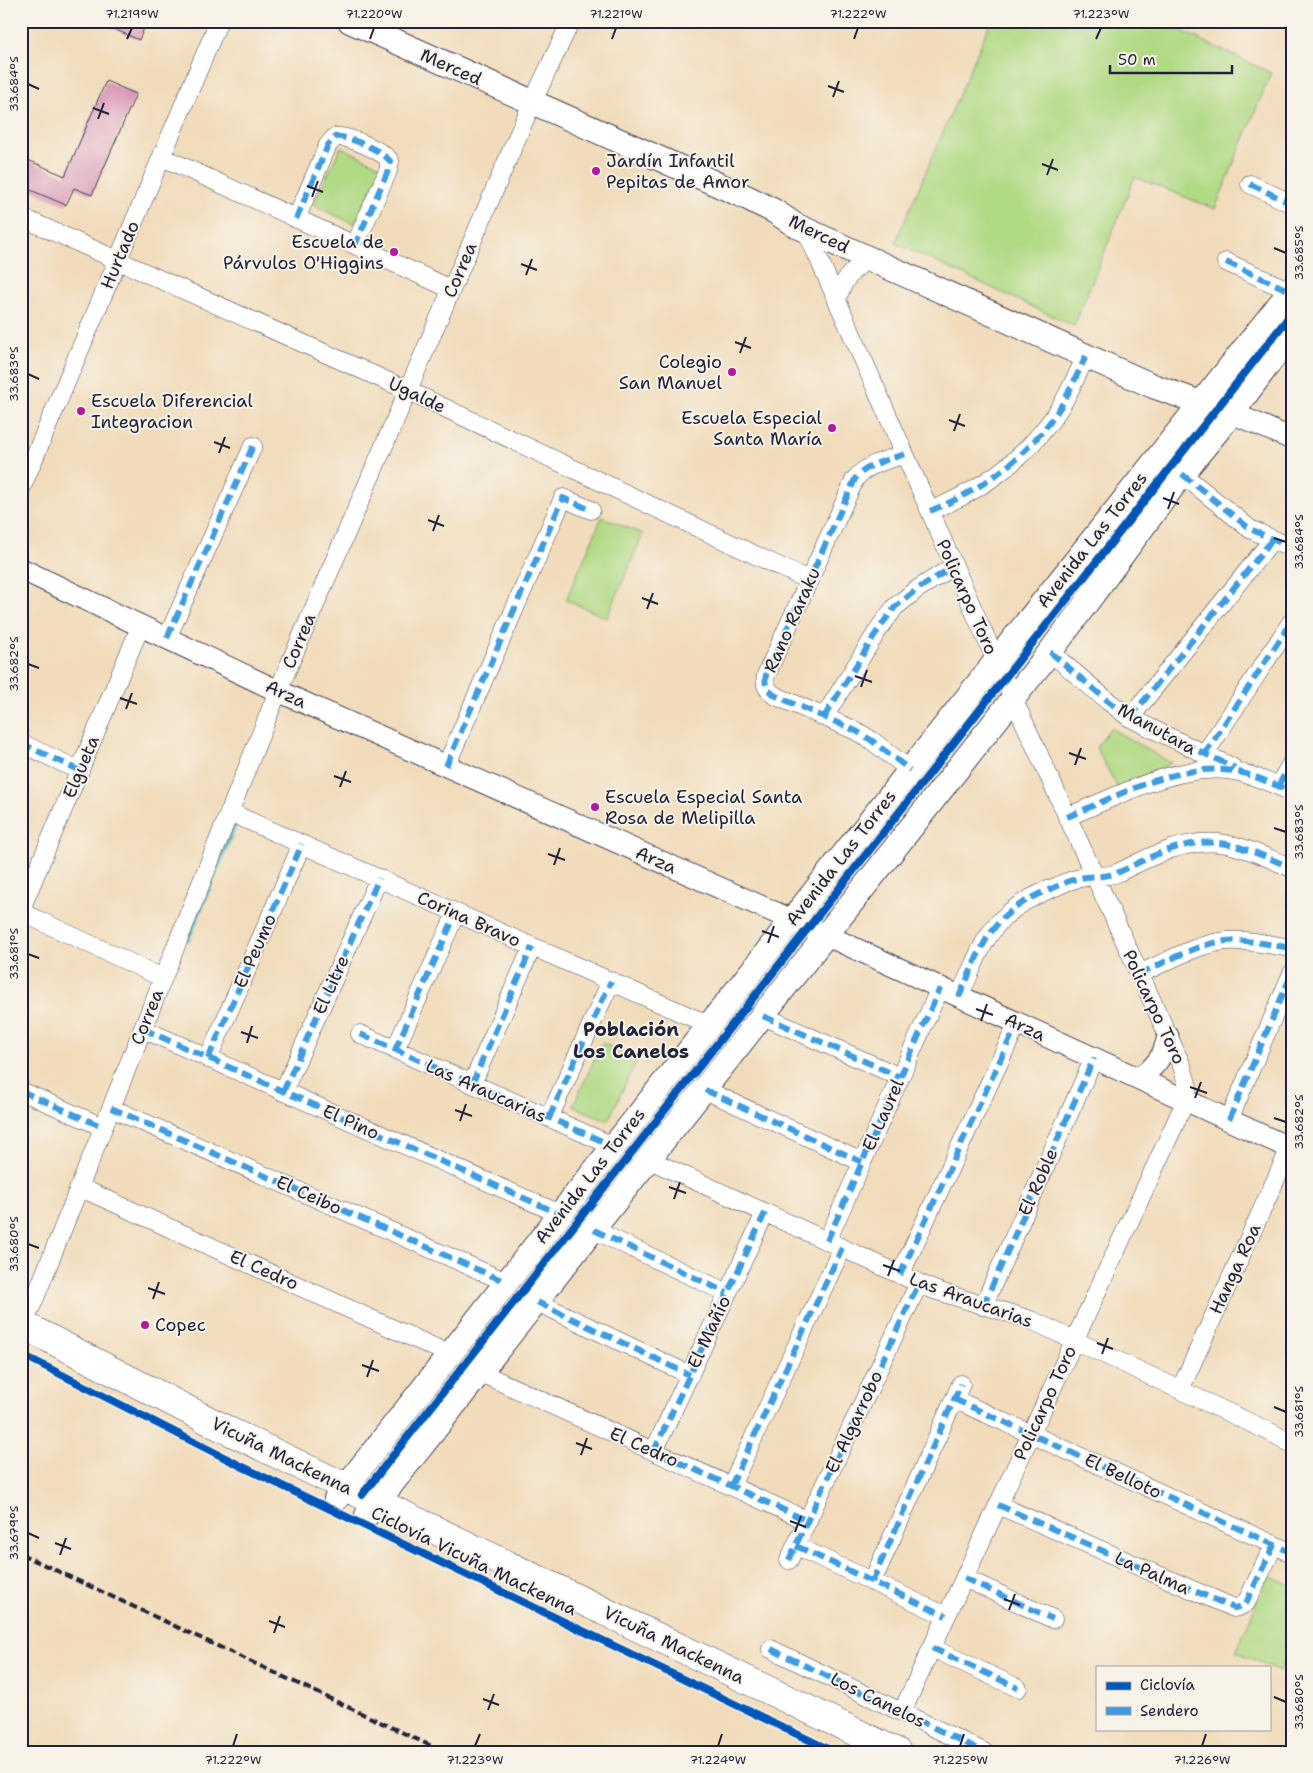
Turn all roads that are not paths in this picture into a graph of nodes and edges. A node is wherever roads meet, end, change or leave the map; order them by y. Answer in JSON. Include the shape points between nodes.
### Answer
{"nodes":[{"id":1,"x":219,"y":21,"type":"edge"},
{"id":2,"x":350,"y":21,"type":"edge"},
{"id":3,"x":571,"y":21,"type":"edge"},
{"id":4,"x":532,"y":103,"type":"junction"},
{"id":5,"x":162,"y":157,"type":"junction"},
{"id":6,"x":1250,"y":184,"type":"dead end"},
{"id":7,"x":1292,"y":204,"type":"edge"},
{"id":8,"x":21,"y":217,"type":"edge"},
{"id":9,"x":296,"y":218,"type":"junction"},
{"id":10,"x":806,"y":230,"type":"junction"},
{"id":11,"x":355,"y":245,"type":"junction"},
{"id":12,"x":870,"y":259,"type":"junction"},
{"id":13,"x":118,"y":260,"type":"junction"},
{"id":14,"x":1226,"y":262,"type":"dead end"},
{"id":15,"x":451,"y":289,"type":"junction"},
{"id":16,"x":1291,"y":290,"type":"edge"},
{"id":17,"x":837,"y":299,"type":"junction"},
{"id":18,"x":1292,"y":332,"type":"edge"},
{"id":19,"x":1086,"y":356,"type":"junction"},
{"id":20,"x":408,"y":390,"type":"junction"},
{"id":21,"x":1201,"y":403,"type":"junction"},
{"id":22,"x":1232,"y":413,"type":"junction"},
{"id":23,"x":1292,"y":439,"type":"edge"},
{"id":24,"x":253,"y":446,"type":"dead end"},
{"id":25,"x":905,"y":454,"type":"junction"},
{"id":26,"x":1182,"y":474,"type":"junction"},
{"id":27,"x":21,"y":489,"type":"edge"},
{"id":28,"x":591,"y":510,"type":"dead end"},
{"id":29,"x":930,"y":511,"type":"junction"},
{"id":30,"x":1272,"y":540,"type":"junction"},
{"id":31,"x":1292,"y":548,"type":"edge"},
{"id":32,"x":954,"y":566,"type":"junction"},
{"id":33,"x":21,"y":569,"type":"edge"},
{"id":34,"x":810,"y":581,"type":"junction"},
{"id":35,"x":1292,"y":621,"type":"edge"},
{"id":36,"x":141,"y":625,"type":"junction"},
{"id":37,"x":167,"y":638,"type":"junction"},
{"id":38,"x":1050,"y":652,"type":"junction"},
{"id":39,"x":996,"y":661,"type":"junction"},
{"id":40,"x":278,"y":691,"type":"junction"},
{"id":41,"x":1013,"y":699,"type":"junction"},
{"id":42,"x":824,"y":717,"type":"junction"},
{"id":43,"x":1130,"y":718,"type":"junction"},
{"id":44,"x":21,"y":743,"type":"edge"},
{"id":45,"x":1204,"y":755,"type":"junction"},
{"id":46,"x":1292,"y":762,"type":"edge"},
{"id":47,"x":446,"y":766,"type":"junction"},
{"id":48,"x":910,"y":770,"type":"junction"},
{"id":49,"x":80,"y":771,"type":"junction"},
{"id":50,"x":1249,"y":774,"type":"junction"},
{"id":51,"x":1285,"y":789,"type":"edge"},
{"id":52,"x":229,"y":812,"type":"junction"},
{"id":53,"x":1067,"y":817,"type":"junction"},
{"id":54,"x":302,"y":844,"type":"junction"},
{"id":55,"x":1292,"y":868,"type":"edge"},
{"id":56,"x":1094,"y":876,"type":"junction"},
{"id":57,"x":379,"y":878,"type":"junction"},
{"id":58,"x":21,"y":911,"type":"edge"},
{"id":59,"x":456,"y":913,"type":"junction"},
{"id":60,"x":792,"y":920,"type":"junction"},
{"id":61,"x":826,"y":936,"type":"junction"},
{"id":62,"x":532,"y":946,"type":"junction"},
{"id":63,"x":1292,"y":948,"type":"edge"},
{"id":64,"x":1292,"y":973,"type":"edge"},
{"id":65,"x":1139,"y":974,"type":"junction"},
{"id":66,"x":163,"y":978,"type":"junction"},
{"id":67,"x":611,"y":981,"type":"junction"},
{"id":68,"x":950,"y":992,"type":"junction"},
{"id":69,"x":763,"y":1016,"type":"junction"},
{"id":70,"x":1018,"y":1024,"type":"junction"},
{"id":71,"x":709,"y":1025,"type":"junction"},
{"id":72,"x":142,"y":1029,"type":"junction"},
{"id":73,"x":360,"y":1034,"type":"dead end"},
{"id":74,"x":1168,"y":1036,"type":"junction"},
{"id":75,"x":395,"y":1050,"type":"junction"},
{"id":76,"x":1094,"y":1058,"type":"junction"},
{"id":77,"x":208,"y":1059,"type":"junction"},
{"id":78,"x":900,"y":1077,"type":"junction"},
{"id":79,"x":1137,"y":1078,"type":"junction"},
{"id":80,"x":472,"y":1084,"type":"junction"},
{"id":81,"x":21,"y":1090,"type":"edge"},
{"id":82,"x":705,"y":1090,"type":"junction"},
{"id":83,"x":283,"y":1092,"type":"junction"},
{"id":84,"x":1186,"y":1100,"type":"junction"},
{"id":85,"x":111,"y":1108,"type":"junction"},
{"id":86,"x":549,"y":1118,"type":"junction"},
{"id":87,"x":1229,"y":1120,"type":"junction"},
{"id":88,"x":104,"y":1127,"type":"junction"},
{"id":89,"x":613,"y":1146,"type":"junction"},
{"id":90,"x":1291,"y":1148,"type":"edge"},
{"id":91,"x":650,"y":1160,"type":"junction"},
{"id":92,"x":862,"y":1162,"type":"junction"},
{"id":93,"x":80,"y":1187,"type":"junction"},
{"id":94,"x":765,"y":1213,"type":"junction"},
{"id":95,"x":560,"y":1214,"type":"junction"},
{"id":96,"x":594,"y":1230,"type":"junction"},
{"id":97,"x":834,"y":1245,"type":"junction"},
{"id":98,"x":900,"y":1275,"type":"junction"},
{"id":99,"x":506,"y":1282,"type":"junction"},
{"id":100,"x":918,"y":1283,"type":"junction"},
{"id":101,"x":727,"y":1294,"type":"junction"},
{"id":102,"x":537,"y":1302,"type":"junction"},
{"id":103,"x":983,"y":1306,"type":"junction"},
{"id":104,"x":22,"y":1330,"type":"edge"},
{"id":105,"x":1074,"y":1341,"type":"junction"},
{"id":106,"x":449,"y":1354,"type":"junction"},
{"id":107,"x":481,"y":1373,"type":"junction"},
{"id":108,"x":690,"y":1375,"type":"junction"},
{"id":109,"x":1180,"y":1390,"type":"junction"},
{"id":110,"x":1031,"y":1434,"type":"junction"},
{"id":111,"x":1292,"y":1444,"type":"edge"},
{"id":112,"x":654,"y":1451,"type":"junction"},
{"id":113,"x":731,"y":1486,"type":"junction"},
{"id":114,"x":340,"y":1493,"type":"junction"},
{"id":115,"x":998,"y":1504,"type":"junction"},
{"id":116,"x":372,"y":1508,"type":"junction"},
{"id":117,"x":808,"y":1521,"type":"junction"},
{"id":118,"x":1274,"y":1545,"type":"junction"},
{"id":119,"x":1292,"y":1553,"type":"edge"},
{"id":120,"x":964,"y":1578,"type":"junction"},
{"id":121,"x":872,"y":1582,"type":"junction"},
{"id":122,"x":946,"y":1616,"type":"junction"},
{"id":123,"x":1053,"y":1619,"type":"dead end"},
{"id":124,"x":932,"y":1648,"type":"junction"},
{"id":125,"x":771,"y":1649,"type":"dead end"},
{"id":126,"x":1018,"y":1688,"type":"dead end"},
{"id":127,"x":902,"y":1712,"type":"junction"},
{"id":128,"x":856,"y":1752,"type":"edge"},
{"id":129,"x":896,"y":1752,"type":"edge"},
{"id":130,"x":984,"y":1752,"type":"edge"}],
"edges":[{"from":1,"to":5,"type":"street","name":"Hurtado"},
{"from":2,"to":4,"type":"main road","name":"Merced"},
{"from":3,"to":4,"type":"street","name":"Correa"},
{"from":4,"to":10,"type":"main road","name":"Merced","via":[[748,198]]},
{"from":4,"to":15,"type":"street","name":"Correa"},
{"from":5,"to":9,"type":"street"},
{"from":5,"to":13,"type":"street","name":"Hurtado"},
{"from":6,"to":7,"type":"street"},
{"from":8,"to":13,"type":"street","name":"Ugalde"},
{"from":9,"to":11,"type":"street"},
{"from":9,"to":11,"type":"street","via":[[328,146],[336,137],[346,137],[383,154],[390,161]]},
{"from":10,"to":12,"type":"main road","name":"Merced"},
{"from":10,"to":17,"type":"street","name":"Policarpo Toro"},
{"from":11,"to":15,"type":"street"},
{"from":12,"to":17,"type":"street","via":[[855,268],[844,281]]},
{"from":12,"to":19,"type":"main road","name":"Merced"},
{"from":13,"to":20,"type":"street","name":"Ugalde"},
{"from":13,"to":27,"type":"street","name":"Hurtado"},
{"from":14,"to":16,"type":"street"},
{"from":15,"to":20,"type":"street","name":"Correa"},
{"from":16,"to":21,"type":"main road","name":"Avenida Las Torres"},
{"from":17,"to":25,"type":"street","name":"Policarpo Toro"},
{"from":18,"to":22,"type":"main road","name":"Avenida Las Torres"},
{"from":19,"to":21,"type":"main road","name":"Merced"},
{"from":19,"to":29,"type":"street","via":[[1057,412],[1022,453],[986,483]]},
{"from":20,"to":34,"type":"street","name":"Ugalde"},
{"from":20,"to":40,"type":"street","name":"Correa"},
{"from":21,"to":22,"type":"main road","name":"Merced"},
{"from":21,"to":39,"type":"main road","name":"Avenida Las Torres"},
{"from":22,"to":23,"type":"street","name":"Merced"},
{"from":22,"to":26,"type":"main road","name":"Avenida Las Torres"},
{"from":24,"to":37,"type":"street"},
{"from":25,"to":29,"type":"street","name":"Policarpo Toro"},
{"from":25,"to":34,"type":"street","name":"Rano Raraku","via":[[869,467],[856,479]]},
{"from":26,"to":30,"type":"street","via":[[1236,519]]},
{"from":26,"to":38,"type":"main road","name":"Avenida Las Torres"},
{"from":28,"to":47,"type":"street","via":[[563,498]]},
{"from":29,"to":32,"type":"street","name":"Policarpo Toro"},
{"from":30,"to":31,"type":"street"},
{"from":30,"to":43,"type":"street"},
{"from":32,"to":39,"type":"street","name":"Policarpo Toro"},
{"from":32,"to":42,"type":"street","via":[[895,607]]},
{"from":33,"to":36,"type":"street","name":"Arza"},
{"from":34,"to":42,"type":"street","name":"Rano Raraku","via":[[765,683],[774,695]]},
{"from":35,"to":45,"type":"street"},
{"from":36,"to":37,"type":"street","name":"Arza"},
{"from":36,"to":49,"type":"street","name":"Elgueta"},
{"from":37,"to":40,"type":"street","name":"Arza"},
{"from":38,"to":41,"type":"main road","name":"Avenida Las Torres"},
{"from":38,"to":43,"type":"street","name":"Manutara"},
{"from":39,"to":41,"type":"street","name":"Policarpo Toro"},
{"from":39,"to":48,"type":"main road","name":"Avenida Las Torres"},
{"from":40,"to":47,"type":"street","name":"Arza"},
{"from":40,"to":52,"type":"street","name":"Correa"},
{"from":41,"to":53,"type":"street","name":"Policarpo Toro"},
{"from":41,"to":61,"type":"main road","name":"Avenida Las Torres"},
{"from":42,"to":48,"type":"street","name":"Rano Raraku","via":[[864,736]]},
{"from":43,"to":45,"type":"street","name":"Manutara"},
{"from":44,"to":49,"type":"street"},
{"from":45,"to":50,"type":"street","name":"Manutara"},
{"from":46,"to":51,"type":"street"},
{"from":47,"to":60,"type":"street","name":"Arza"},
{"from":48,"to":60,"type":"main road","name":"Avenida Las Torres"},
{"from":49,"to":58,"type":"street","name":"Elgueta"},
{"from":50,"to":51,"type":"street","name":"Manutara"},
{"from":50,"to":53,"type":"street","name":"Manutara","via":[[1222,770],[1176,774]]},
{"from":52,"to":54,"type":"street","name":"Corina Bravo"},
{"from":52,"to":66,"type":"street","name":"Correa"},
{"from":53,"to":56,"type":"street","name":"Policarpo Toro"},
{"from":54,"to":57,"type":"street","name":"Corina Bravo"},
{"from":54,"to":77,"type":"street","name":"El Peumo"},
{"from":55,"to":56,"type":"street","name":"El Laurel","via":[[1233,844],[1209,842],[1185,844],[1115,874]]},
{"from":56,"to":65,"type":"street","name":"Policarpo Toro"},
{"from":56,"to":68,"type":"street","name":"El Laurel","via":[[1075,879],[1028,898],[1009,911],[994,927]]},
{"from":57,"to":59,"type":"street","name":"Corina Bravo"},
{"from":57,"to":83,"type":"street","name":"El Litre"},
{"from":58,"to":66,"type":"street"},
{"from":59,"to":62,"type":"street","name":"Corina Bravo"},
{"from":59,"to":75,"type":"street"},
{"from":60,"to":61,"type":"street","name":"Arza"},
{"from":60,"to":71,"type":"main road","name":"Avenida Las Torres"},
{"from":61,"to":68,"type":"street","name":"Arza"},
{"from":61,"to":69,"type":"main road","name":"Avenida Las Torres"},
{"from":62,"to":67,"type":"street","name":"Corina Bravo"},
{"from":62,"to":80,"type":"street"},
{"from":63,"to":65,"type":"street","via":[[1224,941],[1195,949]]},
{"from":64,"to":87,"type":"street"},
{"from":65,"to":74,"type":"street","name":"Policarpo Toro"},
{"from":66,"to":72,"type":"street","name":"Correa"},
{"from":67,"to":71,"type":"street","name":"Corina Bravo"},
{"from":67,"to":86,"type":"street"},
{"from":68,"to":70,"type":"street","name":"Arza"},
{"from":68,"to":78,"type":"street","name":"El Laurel"},
{"from":69,"to":78,"type":"street"},
{"from":69,"to":82,"type":"main road","name":"Avenida Las Torres"},
{"from":70,"to":76,"type":"street","name":"Arza"},
{"from":70,"to":98,"type":"street"},
{"from":71,"to":89,"type":"main road","name":"Avenida Las Torres"},
{"from":72,"to":77,"type":"street","name":"El Pino"},
{"from":72,"to":85,"type":"street","name":"Correa"},
{"from":73,"to":75,"type":"street","name":"Las Araucarias"},
{"from":74,"to":79,"type":"street","via":[[1156,1065]]},
{"from":74,"to":84,"type":"street","name":"Policarpo Toro","via":[[1186,1078]]},
{"from":75,"to":80,"type":"street","name":"Las Araucarias"},
{"from":76,"to":79,"type":"street","name":"Arza"},
{"from":76,"to":103,"type":"street","name":"El Roble"},
{"from":77,"to":83,"type":"street","name":"El Pino"},
{"from":78,"to":92,"type":"street","name":"El Laurel"},
{"from":79,"to":84,"type":"street","name":"Arza"},
{"from":80,"to":86,"type":"street","name":"Las Araucarias"},
{"from":81,"to":88,"type":"street"},
{"from":82,"to":91,"type":"main road","name":"Avenida Las Torres"},
{"from":82,"to":92,"type":"street"},
{"from":83,"to":95,"type":"street","name":"El Pino"},
{"from":84,"to":87,"type":"street","name":"Arza"},
{"from":84,"to":105,"type":"street","name":"Policarpo Toro"},
{"from":85,"to":88,"type":"street","name":"Correa"},
{"from":85,"to":99,"type":"street","name":"El Ceibo"},
{"from":86,"to":89,"type":"street","name":"Las Araucarias"},
{"from":87,"to":90,"type":"street","name":"Arza"},
{"from":88,"to":93,"type":"street","name":"Correa"},
{"from":89,"to":95,"type":"main road","name":"Avenida Las Torres"},
{"from":90,"to":109,"type":"street","name":"Hanga Roa"},
{"from":91,"to":94,"type":"street","name":"Las Araucarias"},
{"from":91,"to":96,"type":"main road","name":"Avenida Las Torres"},
{"from":92,"to":97,"type":"street","name":"El Laurel"},
{"from":93,"to":104,"type":"street","name":"Correa"},
{"from":93,"to":106,"type":"street","name":"El Cedro"},
{"from":94,"to":97,"type":"street","name":"Las Araucarias"},
{"from":94,"to":101,"type":"street","name":"El Mañío"},
{"from":95,"to":99,"type":"main road","name":"Avenida Las Torres"},
{"from":96,"to":101,"type":"street"},
{"from":96,"to":102,"type":"main road","name":"Avenida Las Torres"},
{"from":97,"to":98,"type":"street","name":"Las Araucarias"},
{"from":97,"to":113,"type":"street","name":"El Laurel"},
{"from":98,"to":100,"type":"street","name":"Las Araucarias"},
{"from":99,"to":106,"type":"main road","name":"Avenida Las Torres"},
{"from":100,"to":103,"type":"street","name":"Las Araucarias"},
{"from":100,"to":117,"type":"street","name":"El Algarrobo"},
{"from":101,"to":108,"type":"street","name":"El Mañío"},
{"from":102,"to":107,"type":"main road","name":"Avenida Las Torres"},
{"from":102,"to":108,"type":"street"},
{"from":103,"to":105,"type":"street","name":"Las Araucarias","via":[[1030,1320]]},
{"from":104,"to":114,"type":"main road","name":"Vicuña Mackenna","via":[[227,1430]]},
{"from":105,"to":109,"type":"street","name":"Las Araucarias"},
{"from":105,"to":110,"type":"street","name":"Policarpo Toro"},
{"from":106,"to":114,"type":"main road","name":"Avenida Las Torres"},
{"from":107,"to":112,"type":"street","name":"El Cedro"},
{"from":107,"to":116,"type":"main road","name":"Avenida Las Torres"},
{"from":108,"to":112,"type":"street","name":"El Mañío"},
{"from":109,"to":111,"type":"street","name":"Las Araucarias"},
{"from":110,"to":115,"type":"street","name":"Policarpo Toro"},
{"from":110,"to":118,"type":"street","name":"El Belloto"},
{"from":110,"to":121,"type":"street","name":"El Belloto","via":[[957,1391]]},
{"from":112,"to":113,"type":"street","name":"El Cedro"},
{"from":113,"to":117,"type":"street","name":"El Cedro"},
{"from":114,"to":116,"type":"main road","name":"Vicuña Mackenna"},
{"from":115,"to":118,"type":"street","name":"La Palma","via":[[1234,1608],[1246,1603]]},
{"from":115,"to":120,"type":"street","name":"Policarpo Toro"},
{"from":116,"to":128,"type":"main road","name":"Vicuña Mackenna"},
{"from":116,"to":129,"type":"main road","name":"Vicuña Mackenna"},
{"from":117,"to":121,"type":"street","name":"El Algarrobo","via":[[793,1553]]},
{"from":118,"to":119,"type":"street","name":"El Belloto"},
{"from":120,"to":122,"type":"street","name":"Policarpo Toro"},
{"from":120,"to":123,"type":"street"},
{"from":121,"to":122,"type":"street"},
{"from":122,"to":124,"type":"street","name":"Policarpo Toro"},
{"from":124,"to":126,"type":"street"},
{"from":124,"to":127,"type":"street","name":"Policarpo Toro"},
{"from":125,"to":127,"type":"street","name":"Los Canelos"},
{"from":127,"to":130,"type":"street","name":"Los Canelos"}]}
